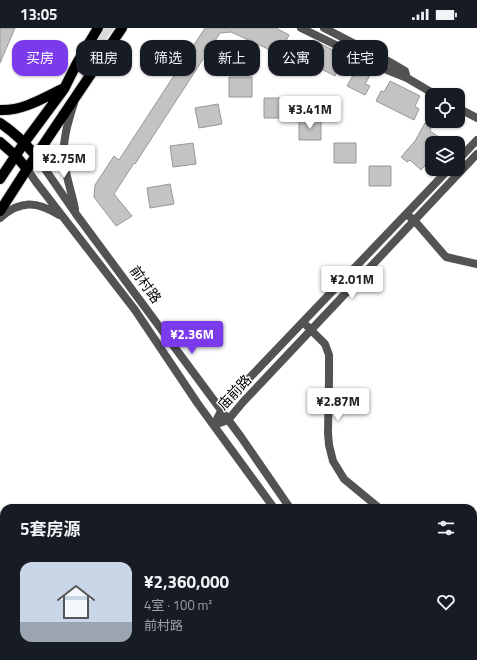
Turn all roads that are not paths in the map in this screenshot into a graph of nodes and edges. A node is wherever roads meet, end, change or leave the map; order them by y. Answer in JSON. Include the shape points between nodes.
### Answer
{"nodes":[{"id":1,"x":98,"y":28,"type":"edge"},
{"id":2,"x":122,"y":28,"type":"edge"},
{"id":3,"x":301,"y":28,"type":"edge"},
{"id":4,"x":324,"y":28,"type":"edge"},
{"id":5,"x":407,"y":78,"type":"junction"},
{"id":6,"x":64,"y":89,"type":"junction"},
{"id":7,"x":425,"y":89,"type":"edge"},
{"id":8,"x":75,"y":98,"type":"junction"},
{"id":9,"x":0,"y":110,"type":"edge"},
{"id":10,"x":465,"y":112,"type":"edge"},
{"id":11,"x":477,"y":118,"type":"edge"},
{"id":12,"x":0,"y":123,"type":"edge"},
{"id":13,"x":477,"y":140,"type":"edge"},
{"id":14,"x":0,"y":142,"type":"edge"},
{"id":15,"x":24,"y":143,"type":"junction"},
{"id":16,"x":465,"y":153,"type":"edge"},
{"id":17,"x":477,"y":154,"type":"edge"},
{"id":18,"x":16,"y":156,"type":"junction"},
{"id":19,"x":36,"y":156,"type":"junction"},
{"id":20,"x":27,"y":169,"type":"junction"},
{"id":21,"x":443,"y":176,"type":"edge"},
{"id":22,"x":0,"y":179,"type":"edge"},
{"id":23,"x":0,"y":211,"type":"edge"},
{"id":24,"x":76,"y":214,"type":"junction"},
{"id":25,"x":406,"y":215,"type":"junction"},
{"id":26,"x":0,"y":218,"type":"edge"},
{"id":27,"x":65,"y":218,"type":"junction"},
{"id":28,"x":414,"y":220,"type":"junction"},
{"id":29,"x":477,"y":264,"type":"edge"},
{"id":30,"x":304,"y":322,"type":"junction"},
{"id":31,"x":311,"y":329,"type":"junction"},
{"id":32,"x":221,"y":411,"type":"junction"},
{"id":33,"x":228,"y":420,"type":"junction"},
{"id":34,"x":214,"y":425,"type":"junction"},
{"id":35,"x":271,"y":504,"type":"edge"},
{"id":36,"x":287,"y":504,"type":"edge"},
{"id":37,"x":375,"y":504,"type":"edge"}],
"edges":[{"from":1,"to":6,"type":"main road"},
{"from":2,"to":8,"type":"main road"},
{"from":3,"to":5,"type":"street"},
{"from":4,"to":5,"type":"street","via":[[394,64],[405,71]]},
{"from":5,"to":7,"type":"street"},
{"from":6,"to":9,"type":"main road","via":[[17,109]]},
{"from":6,"to":15,"type":"main road"},
{"from":8,"to":19,"type":"main road"},
{"from":8,"to":24,"type":"street","via":[[65,134],[64,153]]},
{"from":10,"to":11,"type":"street"},
{"from":12,"to":15,"type":"main road","name":"前村路"},
{"from":13,"to":16,"type":"street"},
{"from":14,"to":18,"type":"main road","name":"前村路"},
{"from":15,"to":18,"type":"main road"},
{"from":15,"to":19,"type":"main road","name":"前村路"},
{"from":17,"to":28,"type":"street","name":"庙前路"},
{"from":18,"to":20,"type":"main road","name":"前村路"},
{"from":18,"to":22,"type":"main road"},
{"from":19,"to":20,"type":"main road"},
{"from":19,"to":24,"type":"street","name":"前村路"},
{"from":20,"to":23,"type":"main road"},
{"from":20,"to":27,"type":"street","name":"前村路"},
{"from":21,"to":25,"type":"street","name":"庙前路"},
{"from":24,"to":32,"type":"street","name":"前村路"},
{"from":25,"to":28,"type":"street"},
{"from":25,"to":30,"type":"street","name":"庙前路"},
{"from":26,"to":27,"type":"street","via":[[16,206],[28,204],[52,210]]},
{"from":27,"to":34,"type":"street","name":"前村路","via":[[135,310]]},
{"from":28,"to":29,"type":"street","via":[[446,257]]},
{"from":28,"to":31,"type":"street","name":"庙前路"},
{"from":30,"to":31,"type":"street"},
{"from":30,"to":32,"type":"street","name":"庙前路"},
{"from":31,"to":33,"type":"street","name":"庙前路"},
{"from":31,"to":37,"type":"street","via":[[325,344],[329,355],[328,433],[333,461],[344,479]]},
{"from":32,"to":33,"type":"street","name":"前村路"},
{"from":32,"to":34,"type":"street","name":"庙前路"},
{"from":33,"to":34,"type":"street","name":"庙前路"},
{"from":33,"to":36,"type":"street","name":"前村路"},
{"from":34,"to":35,"type":"street","name":"前村路"}]}
